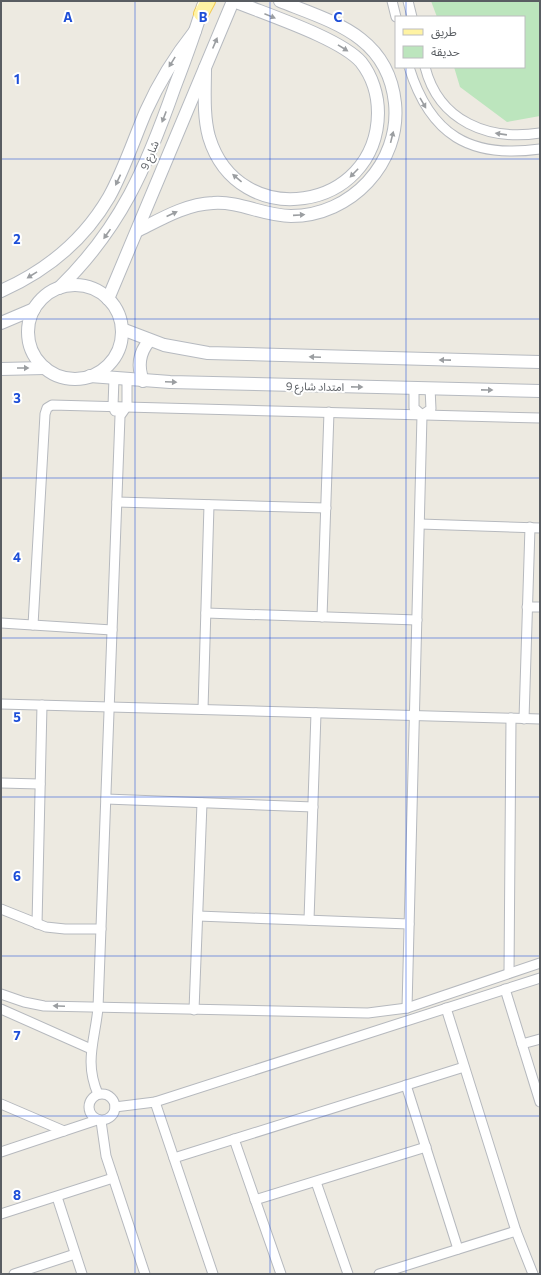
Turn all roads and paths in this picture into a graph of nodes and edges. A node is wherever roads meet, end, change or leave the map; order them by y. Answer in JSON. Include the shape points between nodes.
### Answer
{"nodes":[{"id":1,"x":208,"y":1,"type":"edge"},
{"id":2,"x":233,"y":1,"type":"edge"},
{"id":3,"x":280,"y":1,"type":"edge"},
{"id":4,"x":392,"y":1,"type":"edge"},
{"id":5,"x":408,"y":1,"type":"edge"},
{"id":6,"x":202,"y":8,"type":"edge"},
{"id":7,"x":396,"y":16,"type":"edge"},
{"id":8,"x":412,"y":16,"type":"edge"},
{"id":9,"x":195,"y":31,"type":"junction"},
{"id":10,"x":205,"y":68,"type":"junction"},
{"id":11,"x":409,"y":68,"type":"edge"},
{"id":12,"x":425,"y":68,"type":"edge"},
{"id":13,"x":540,"y":133,"type":"edge"},
{"id":14,"x":540,"y":149,"type":"edge"},
{"id":15,"x":137,"y":231,"type":"junction"},
{"id":16,"x":58,"y":288,"type":"junction"},
{"id":17,"x":1,"y":291,"type":"edge"},
{"id":18,"x":108,"y":299,"type":"junction"},
{"id":19,"x":34,"y":309,"type":"junction"},
{"id":20,"x":1,"y":323,"type":"edge"},
{"id":21,"x":122,"y":329,"type":"junction"},
{"id":22,"x":149,"y":341,"type":"junction"},
{"id":23,"x":540,"y":362,"type":"edge"},
{"id":24,"x":45,"y":368,"type":"junction"},
{"id":25,"x":1,"y":369,"type":"edge"},
{"id":26,"x":90,"y":376,"type":"junction"},
{"id":27,"x":114,"y":378,"type":"junction"},
{"id":28,"x":127,"y":380,"type":"junction"},
{"id":29,"x":143,"y":381,"type":"junction"},
{"id":30,"x":414,"y":388,"type":"junction"},
{"id":31,"x":430,"y":388,"type":"junction"},
{"id":32,"x":540,"y":391,"type":"edge"},
{"id":33,"x":113,"y":406,"type":"junction"},
{"id":34,"x":126,"y":406,"type":"junction"},
{"id":35,"x":329,"y":412,"type":"junction"},
{"id":36,"x":422,"y":415,"type":"junction"},
{"id":37,"x":120,"y":416,"type":"junction"},
{"id":38,"x":540,"y":418,"type":"edge"},
{"id":39,"x":117,"y":502,"type":"junction"},
{"id":40,"x":209,"y":505,"type":"junction"},
{"id":41,"x":326,"y":508,"type":"junction"},
{"id":42,"x":420,"y":524,"type":"junction"},
{"id":43,"x":530,"y":527,"type":"junction"},
{"id":44,"x":540,"y":528,"type":"edge"},
{"id":45,"x":528,"y":607,"type":"junction"},
{"id":46,"x":540,"y":607,"type":"edge"},
{"id":47,"x":206,"y":613,"type":"junction"},
{"id":48,"x":322,"y":617,"type":"junction"},
{"id":49,"x":417,"y":620,"type":"junction"},
{"id":50,"x":1,"y":623,"type":"edge"},
{"id":51,"x":33,"y":625,"type":"junction"},
{"id":52,"x":112,"y":630,"type":"junction"},
{"id":53,"x":1,"y":704,"type":"edge"},
{"id":54,"x":42,"y":705,"type":"junction"},
{"id":55,"x":109,"y":707,"type":"junction"},
{"id":56,"x":203,"y":709,"type":"junction"},
{"id":57,"x":316,"y":713,"type":"junction"},
{"id":58,"x":415,"y":716,"type":"junction"},
{"id":59,"x":511,"y":718,"type":"junction"},
{"id":60,"x":524,"y":719,"type":"junction"},
{"id":61,"x":540,"y":719,"type":"edge"},
{"id":62,"x":1,"y":783,"type":"edge"},
{"id":63,"x":40,"y":784,"type":"junction"},
{"id":64,"x":106,"y":799,"type":"junction"},
{"id":65,"x":202,"y":803,"type":"junction"},
{"id":66,"x":313,"y":807,"type":"junction"},
{"id":67,"x":1,"y":909,"type":"edge"},
{"id":68,"x":198,"y":916,"type":"junction"},
{"id":69,"x":309,"y":920,"type":"junction"},
{"id":70,"x":37,"y":924,"type":"junction"},
{"id":71,"x":409,"y":924,"type":"junction"},
{"id":72,"x":101,"y":929,"type":"junction"},
{"id":73,"x":540,"y":963,"type":"edge"},
{"id":74,"x":509,"y":973,"type":"junction"},
{"id":75,"x":540,"y":978,"type":"edge"},
{"id":76,"x":505,"y":989,"type":"junction"},
{"id":77,"x":1,"y":994,"type":"edge"},
{"id":78,"x":98,"y":1008,"type":"junction"},
{"id":79,"x":407,"y":1008,"type":"junction"},
{"id":80,"x":446,"y":1008,"type":"junction"},
{"id":81,"x":1,"y":1009,"type":"edge"},
{"id":82,"x":194,"y":1010,"type":"junction"},
{"id":83,"x":540,"y":1039,"type":"edge"},
{"id":84,"x":522,"y":1044,"type":"junction"},
{"id":85,"x":91,"y":1049,"type":"junction"},
{"id":86,"x":464,"y":1067,"type":"junction"},
{"id":87,"x":406,"y":1085,"type":"junction"},
{"id":88,"x":98,"y":1094,"type":"junction"},
{"id":89,"x":155,"y":1102,"type":"junction"},
{"id":90,"x":540,"y":1102,"type":"edge"},
{"id":91,"x":1,"y":1104,"type":"edge"},
{"id":92,"x":115,"y":1107,"type":"junction"},
{"id":93,"x":99,"y":1120,"type":"junction"},
{"id":94,"x":64,"y":1131,"type":"junction"},
{"id":95,"x":234,"y":1139,"type":"junction"},
{"id":96,"x":426,"y":1147,"type":"junction"},
{"id":97,"x":1,"y":1152,"type":"edge"},
{"id":98,"x":174,"y":1158,"type":"junction"},
{"id":99,"x":114,"y":1178,"type":"junction"},
{"id":100,"x":316,"y":1182,"type":"junction"},
{"id":101,"x":57,"y":1197,"type":"junction"},
{"id":102,"x":255,"y":1200,"type":"junction"},
{"id":103,"x":1,"y":1214,"type":"edge"},
{"id":104,"x":516,"y":1231,"type":"junction"},
{"id":105,"x":458,"y":1249,"type":"junction"},
{"id":106,"x":75,"y":1254,"type":"junction"},
{"id":107,"x":14,"y":1274,"type":"edge"},
{"id":108,"x":82,"y":1274,"type":"edge"},
{"id":109,"x":145,"y":1274,"type":"edge"},
{"id":110,"x":213,"y":1274,"type":"edge"},
{"id":111,"x":281,"y":1274,"type":"edge"},
{"id":112,"x":348,"y":1274,"type":"edge"},
{"id":113,"x":379,"y":1274,"type":"edge"},
{"id":114,"x":533,"y":1274,"type":"edge"}],
"edges":[{"from":1,"to":6,"type":"main road"},
{"from":10,"to":2,"type":"main road","name":"شارع 9","one_way":true},
{"from":2,"to":10,"type":"main road","one_way":true,"via":[[338,45],[360,62],[374,88],[378,109],[377,131],[370,151],[346,180],[322,194],[300,200],[273,198],[248,187],[231,173],[218,156],[209,136]]},
{"from":15,"to":3,"type":"main road","one_way":true,"via":[[183,209],[214,203],[235,204],[279,215],[315,213],[348,199],[374,175],[386,155],[393,132],[395,108],[388,75],[377,56],[362,39],[343,27]]},
{"from":4,"to":7,"type":"street"},
{"from":5,"to":8,"type":"street"},
{"from":6,"to":9,"type":"main road","name":"شارع 9"},
{"from":9,"to":16,"type":"main road","name":"شارع 9","one_way":true,"via":[[157,137],[126,204],[89,258]]},
{"from":9,"to":17,"type":"main road","one_way":true,"via":[[173,60],[158,87],[116,183],[90,225],[51,262],[28,278]]},
{"from":10,"to":15,"type":"main road","name":"شارع 9"},
{"from":11,"to":14,"type":"street","one_way":true,"via":[[426,109],[441,126],[460,140],[481,149],[498,152]]},
{"from":13,"to":12,"type":"street","one_way":true,"via":[[521,136],[499,134],[467,123],[442,101],[430,82]]},
{"from":15,"to":18,"type":"main road","name":"شارع 9"},
{"from":16,"to":18,"type":"main road","via":[[81,286],[95,290]]},
{"from":16,"to":19,"type":"main road","via":[[45,296]]},
{"from":18,"to":21,"type":"main road","via":[[119,316]]},
{"from":19,"to":20,"type":"main road"},
{"from":19,"to":24,"type":"main road","via":[[29,324],[29,341],[34,356]]},
{"from":21,"to":22,"type":"main road"},
{"from":21,"to":26,"type":"main road","via":[[120,344],[114,358],[104,369]]},
{"from":23,"to":22,"type":"main road","one_way":true,"via":[[208,353],[178,349]]},
{"from":22,"to":29,"type":"main road","via":[[142,351],[139,363]]},
{"from":25,"to":24,"type":"main road","one_way":true},
{"from":24,"to":26,"type":"main road","via":[[67,378]]},
{"from":26,"to":27,"type":"main road","name":"امتداد شارع 9"},
{"from":27,"to":28,"type":"main road","name":"امتداد شارع 9"},
{"from":27,"to":33,"type":"street"},
{"from":28,"to":29,"type":"main road","name":"امتداد شارع 9"},
{"from":28,"to":34,"type":"street"},
{"from":29,"to":30,"type":"main road","name":"امتداد شارع 9","one_way":true},
{"from":30,"to":31,"type":"main road","name":"امتداد شارع 9"},
{"from":30,"to":36,"type":"street","via":[[414,408]]},
{"from":31,"to":32,"type":"main road","name":"امتداد شارع 9","one_way":true},
{"from":31,"to":36,"type":"street","via":[[430,409]]},
{"from":33,"to":34,"type":"street"},
{"from":33,"to":37,"type":"street"},
{"from":33,"to":51,"type":"street","via":[[55,404],[49,406],[46,411]]},
{"from":34,"to":35,"type":"street"},
{"from":34,"to":37,"type":"street"},
{"from":35,"to":36,"type":"street"},
{"from":35,"to":41,"type":"street"},
{"from":36,"to":38,"type":"street"},
{"from":36,"to":42,"type":"street"},
{"from":37,"to":39,"type":"street"},
{"from":39,"to":40,"type":"street"},
{"from":39,"to":52,"type":"street"},
{"from":40,"to":41,"type":"street"},
{"from":40,"to":47,"type":"street"},
{"from":41,"to":48,"type":"street"},
{"from":42,"to":43,"type":"street"},
{"from":42,"to":49,"type":"street"},
{"from":43,"to":44,"type":"street"},
{"from":43,"to":45,"type":"street"},
{"from":45,"to":46,"type":"street"},
{"from":45,"to":60,"type":"street"},
{"from":47,"to":48,"type":"street"},
{"from":47,"to":56,"type":"street"},
{"from":48,"to":49,"type":"street"},
{"from":49,"to":58,"type":"street"},
{"from":50,"to":51,"type":"street"},
{"from":51,"to":52,"type":"street"},
{"from":52,"to":55,"type":"street"},
{"from":53,"to":54,"type":"street"},
{"from":54,"to":55,"type":"street"},
{"from":54,"to":63,"type":"street"},
{"from":55,"to":56,"type":"street"},
{"from":55,"to":64,"type":"street"},
{"from":56,"to":57,"type":"street"},
{"from":57,"to":58,"type":"street"},
{"from":57,"to":66,"type":"street"},
{"from":58,"to":59,"type":"street"},
{"from":58,"to":71,"type":"street"},
{"from":59,"to":60,"type":"street"},
{"from":59,"to":74,"type":"street"},
{"from":60,"to":61,"type":"street"},
{"from":62,"to":63,"type":"street"},
{"from":63,"to":70,"type":"street"},
{"from":64,"to":65,"type":"street"},
{"from":64,"to":72,"type":"street"},
{"from":65,"to":66,"type":"street"},
{"from":65,"to":68,"type":"street"},
{"from":66,"to":69,"type":"street"},
{"from":67,"to":70,"type":"street"},
{"from":68,"to":69,"type":"street"},
{"from":68,"to":82,"type":"street"},
{"from":69,"to":71,"type":"street"},
{"from":70,"to":72,"type":"street","via":[[65,929]]},
{"from":71,"to":79,"type":"street"},
{"from":72,"to":78,"type":"street"},
{"from":73,"to":74,"type":"street"},
{"from":74,"to":79,"type":"street"},
{"from":75,"to":76,"type":"street"},
{"from":76,"to":80,"type":"street"},
{"from":76,"to":84,"type":"street"},
{"from":78,"to":77,"type":"street","one_way":true,"via":[[34,1004]]},
{"from":78,"to":82,"type":"street"},
{"from":78,"to":85,"type":"street"},
{"from":79,"to":82,"type":"street","via":[[368,1013]]},
{"from":80,"to":86,"type":"street"},
{"from":80,"to":89,"type":"street"},
{"from":81,"to":85,"type":"street"},
{"from":83,"to":84,"type":"street"},
{"from":84,"to":90,"type":"street"},
{"from":85,"to":88,"type":"street","via":[[90,1068]]},
{"from":86,"to":87,"type":"street"},
{"from":86,"to":104,"type":"street"},
{"from":87,"to":95,"type":"street"},
{"from":87,"to":96,"type":"street"},
{"from":88,"to":92,"type":"street","via":[[110,1096]]},
{"from":88,"to":93,"type":"street","via":[[91,1099],[88,1106],[90,1114]]},
{"from":89,"to":92,"type":"street"},
{"from":89,"to":98,"type":"street"},
{"from":91,"to":94,"type":"street"},
{"from":92,"to":93,"type":"street","via":[[111,1117]]},
{"from":93,"to":94,"type":"street"},
{"from":93,"to":99,"type":"street","via":[[104,1149]]},
{"from":94,"to":97,"type":"street"},
{"from":95,"to":98,"type":"street"},
{"from":95,"to":102,"type":"street"},
{"from":96,"to":100,"type":"street"},
{"from":96,"to":105,"type":"street"},
{"from":98,"to":110,"type":"street"},
{"from":99,"to":101,"type":"street"},
{"from":99,"to":109,"type":"street"},
{"from":100,"to":102,"type":"street"},
{"from":100,"to":112,"type":"street"},
{"from":101,"to":103,"type":"street"},
{"from":101,"to":106,"type":"street"},
{"from":102,"to":111,"type":"street"},
{"from":104,"to":105,"type":"street"},
{"from":104,"to":114,"type":"street"},
{"from":105,"to":113,"type":"street"},
{"from":106,"to":107,"type":"street"},
{"from":106,"to":108,"type":"street"}]}
